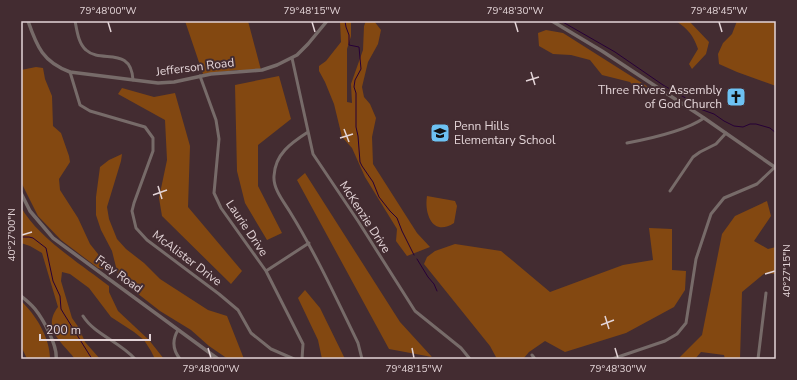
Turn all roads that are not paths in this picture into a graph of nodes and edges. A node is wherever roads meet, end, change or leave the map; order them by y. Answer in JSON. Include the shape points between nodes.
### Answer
{"nodes":[{"id":1,"x":28,"y":21,"type":"edge"},
{"id":2,"x":75,"y":21,"type":"edge"},
{"id":3,"x":327,"y":21,"type":"edge"},
{"id":4,"x":552,"y":21,"type":"edge"},
{"id":5,"x":292,"y":58,"type":"junction"},
{"id":6,"x":70,"y":72,"type":"junction"},
{"id":7,"x":200,"y":76,"type":"junction"},
{"id":8,"x":133,"y":80,"type":"junction"},
{"id":9,"x":704,"y":118,"type":"junction"},
{"id":10,"x":308,"y":132,"type":"junction"},
{"id":11,"x":726,"y":133,"type":"junction"},
{"id":12,"x":627,"y":143,"type":"dead end"},
{"id":13,"x":776,"y":167,"type":"edge"},
{"id":14,"x":670,"y":191,"type":"dead end"},
{"id":15,"x":21,"y":193,"type":"edge"},
{"id":16,"x":309,"y":243,"type":"junction"},
{"id":17,"x":266,"y":271,"type":"junction"},
{"id":18,"x":766,"y":293,"type":"dead end"},
{"id":19,"x":21,"y":296,"type":"edge"},
{"id":20,"x":83,"y":316,"type":"dead end"},
{"id":21,"x":178,"y":330,"type":"junction"},
{"id":22,"x":532,"y":355,"type":"dead end"},
{"id":23,"x":56,"y":359,"type":"edge"},
{"id":24,"x":135,"y":359,"type":"edge"},
{"id":25,"x":180,"y":359,"type":"edge"},
{"id":26,"x":218,"y":359,"type":"edge"},
{"id":27,"x":294,"y":359,"type":"edge"},
{"id":28,"x":302,"y":359,"type":"edge"},
{"id":29,"x":362,"y":359,"type":"edge"},
{"id":30,"x":470,"y":359,"type":"edge"},
{"id":31,"x":535,"y":359,"type":"edge"},
{"id":32,"x":612,"y":359,"type":"edge"},
{"id":33,"x":758,"y":359,"type":"edge"}],
"edges":[{"from":1,"to":6,"type":"street","name":"Jefferson Road","via":[[36,44],[44,56],[55,66]]},
{"from":2,"to":8,"type":"street","via":[[85,49],[123,60],[131,69]]},
{"from":3,"to":5,"type":"street","name":"Jefferson Road"},
{"from":4,"to":9,"type":"street"},
{"from":5,"to":7,"type":"street","name":"Jefferson Road","via":[[262,70]]},
{"from":5,"to":10,"type":"street","name":"McKenzie Drive"},
{"from":6,"to":8,"type":"street","name":"Jefferson Road"},
{"from":6,"to":27,"type":"street","name":"McAlister Drive","via":[[80,105],[90,111],[145,127],[153,138],[153,151],[132,211],[136,228],[147,240],[238,310],[251,333],[271,349]]},
{"from":7,"to":8,"type":"street","name":"Jefferson Road","via":[[166,82]]},
{"from":7,"to":17,"type":"street","name":"Laurie Drive","via":[[216,120],[219,139],[214,193],[221,208]]},
{"from":9,"to":11,"type":"street"},
{"from":9,"to":12,"type":"street","via":[[656,137]]},
{"from":10,"to":16,"type":"street","via":[[288,146],[277,161],[274,177],[278,193]]},
{"from":10,"to":30,"type":"street","name":"McKenzie Drive","via":[[313,154],[415,311],[461,348]]},
{"from":11,"to":13,"type":"street"},
{"from":11,"to":14,"type":"street","via":[[716,144],[693,157]]},
{"from":13,"to":32,"type":"street","via":[[757,184],[724,198],[711,214],[696,259],[686,323],[677,334],[665,341]]},
{"from":15,"to":21,"type":"street","name":"Frey Road","via":[[30,211],[54,238]]},
{"from":16,"to":17,"type":"street"},
{"from":16,"to":29,"type":"street","via":[[358,343]]},
{"from":17,"to":28,"type":"street","name":"Laurie Drive","via":[[303,344]]},
{"from":18,"to":33,"type":"street"},
{"from":19,"to":23,"type":"street","via":[[40,317],[54,346]]},
{"from":20,"to":24,"type":"street","via":[[91,326],[124,347]]},
{"from":21,"to":25,"type":"street","via":[[173,342]]},
{"from":21,"to":26,"type":"street","name":"Frey Road"},
{"from":22,"to":31,"type":"street"}]}
